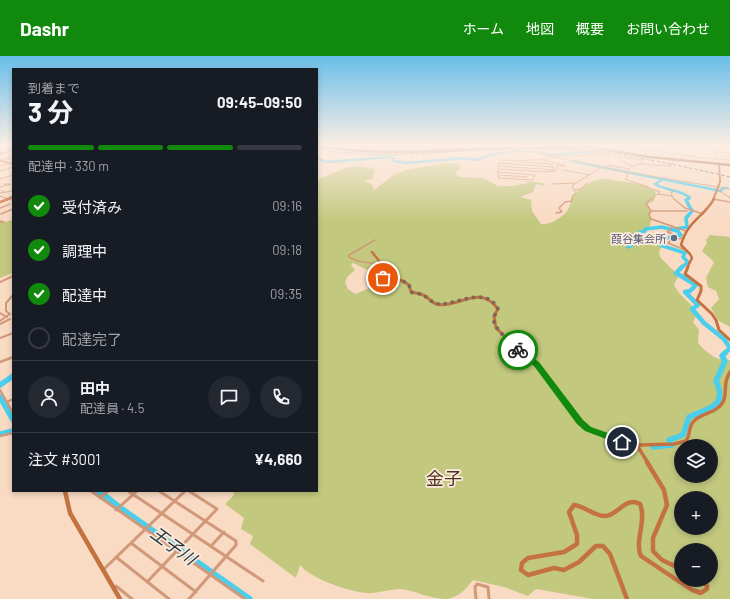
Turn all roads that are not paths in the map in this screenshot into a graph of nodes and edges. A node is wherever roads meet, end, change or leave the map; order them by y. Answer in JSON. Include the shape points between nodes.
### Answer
{"nodes":[{"id":1,"x":517,"y":170,"type":"edge"},
{"id":2,"x":553,"y":170,"type":"edge"},
{"id":3,"x":556,"y":170,"type":"edge"},
{"id":4,"x":565,"y":170,"type":"edge"},
{"id":5,"x":597,"y":170,"type":"edge"},
{"id":6,"x":616,"y":170,"type":"edge"},
{"id":7,"x":721,"y":170,"type":"edge"},
{"id":8,"x":526,"y":171,"type":"junction"},
{"id":9,"x":498,"y":172,"type":"joint"},
{"id":10,"x":546,"y":172,"type":"junction"},
{"id":11,"x":626,"y":172,"type":"junction"},
{"id":12,"x":526,"y":174,"type":"junction"},
{"id":13,"x":12,"y":175,"type":"edge"},
{"id":14,"x":499,"y":175,"type":"junction"},
{"id":15,"x":590,"y":175,"type":"junction"},
{"id":16,"x":526,"y":177,"type":"junction"},
{"id":17,"x":0,"y":179,"type":"edge"},
{"id":18,"x":527,"y":180,"type":"junction"},
{"id":19,"x":576,"y":183,"type":"junction"},
{"id":20,"x":587,"y":183,"type":"dead end"},
{"id":21,"x":552,"y":184,"type":"dead end"},
{"id":22,"x":5,"y":185,"type":"dead end"},
{"id":23,"x":0,"y":187,"type":"edge"},
{"id":24,"x":7,"y":189,"type":"dead end"},
{"id":25,"x":718,"y":189,"type":"junction"},
{"id":26,"x":730,"y":189,"type":"edge"},
{"id":27,"x":574,"y":190,"type":"junction"},
{"id":28,"x":673,"y":190,"type":"dead end"},
{"id":29,"x":2,"y":191,"type":"edge"},
{"id":30,"x":657,"y":194,"type":"junction"},
{"id":31,"x":0,"y":195,"type":"edge"},
{"id":32,"x":672,"y":196,"type":"junction"},
{"id":33,"x":12,"y":197,"type":"edge"},
{"id":34,"x":9,"y":198,"type":"junction"},
{"id":35,"x":12,"y":198,"type":"edge"},
{"id":36,"x":730,"y":198,"type":"edge"},
{"id":37,"x":713,"y":200,"type":"junction"},
{"id":38,"x":0,"y":202,"type":"edge"},
{"id":39,"x":730,"y":202,"type":"edge"},
{"id":40,"x":7,"y":204,"type":"dead end"},
{"id":41,"x":10,"y":204,"type":"dead end"},
{"id":42,"x":0,"y":208,"type":"edge"},
{"id":43,"x":12,"y":209,"type":"edge"},
{"id":44,"x":651,"y":211,"type":"junction"},
{"id":45,"x":688,"y":211,"type":"junction"},
{"id":46,"x":556,"y":213,"type":"dead end"},
{"id":47,"x":0,"y":214,"type":"edge"},
{"id":48,"x":702,"y":214,"type":"junction"},
{"id":49,"x":672,"y":226,"type":"junction"},
{"id":50,"x":686,"y":231,"type":"junction"},
{"id":51,"x":676,"y":235,"type":"dead end"},
{"id":52,"x":683,"y":238,"type":"junction"},
{"id":53,"x":375,"y":240,"type":"dead end"},
{"id":54,"x":685,"y":250,"type":"junction"},
{"id":55,"x":372,"y":252,"type":"dead end"},
{"id":56,"x":378,"y":264,"type":"junction"},
{"id":57,"x":12,"y":276,"type":"edge"},
{"id":58,"x":0,"y":282,"type":"edge"},
{"id":59,"x":12,"y":296,"type":"edge"},
{"id":60,"x":6,"y":309,"type":"junction"},
{"id":61,"x":0,"y":312,"type":"edge"},
{"id":62,"x":8,"y":318,"type":"junction"},
{"id":63,"x":0,"y":323,"type":"edge"},
{"id":64,"x":12,"y":333,"type":"edge"},
{"id":65,"x":0,"y":338,"type":"edge"},
{"id":66,"x":730,"y":340,"type":"edge"},
{"id":67,"x":12,"y":357,"type":"edge"},
{"id":68,"x":0,"y":362,"type":"edge"},
{"id":69,"x":730,"y":372,"type":"edge"},
{"id":70,"x":0,"y":390,"type":"edge"},
{"id":71,"x":12,"y":400,"type":"edge"},
{"id":72,"x":7,"y":402,"type":"junction"},
{"id":73,"x":12,"y":410,"type":"edge"},
{"id":74,"x":12,"y":433,"type":"edge"},
{"id":75,"x":0,"y":436,"type":"edge"},
{"id":76,"x":638,"y":447,"type":"junction"},
{"id":77,"x":65,"y":492,"type":"edge"},
{"id":78,"x":92,"y":492,"type":"edge"},
{"id":79,"x":107,"y":492,"type":"edge"},
{"id":80,"x":130,"y":492,"type":"edge"},
{"id":81,"x":136,"y":492,"type":"edge"},
{"id":82,"x":161,"y":492,"type":"edge"},
{"id":83,"x":184,"y":492,"type":"edge"},
{"id":84,"x":191,"y":492,"type":"edge"},
{"id":85,"x":133,"y":494,"type":"junction"},
{"id":86,"x":100,"y":497,"type":"junction"},
{"id":87,"x":175,"y":501,"type":"junction"},
{"id":88,"x":116,"y":510,"type":"junction"},
{"id":89,"x":162,"y":513,"type":"junction"},
{"id":90,"x":206,"y":521,"type":"junction"},
{"id":91,"x":145,"y":530,"type":"junction"},
{"id":92,"x":224,"y":532,"type":"junction"},
{"id":93,"x":193,"y":534,"type":"junction"},
{"id":94,"x":131,"y":543,"type":"junction"},
{"id":95,"x":211,"y":546,"type":"junction"},
{"id":96,"x":177,"y":551,"type":"junction"},
{"id":97,"x":116,"y":557,"type":"junction"},
{"id":98,"x":227,"y":557,"type":"junction"},
{"id":99,"x":162,"y":566,"type":"junction"},
{"id":100,"x":674,"y":566,"type":"edge"},
{"id":101,"x":102,"y":570,"type":"junction"},
{"id":102,"x":212,"y":573,"type":"junction"},
{"id":103,"x":674,"y":578,"type":"edge"},
{"id":104,"x":263,"y":581,"type":"dead end"},
{"id":105,"x":147,"y":582,"type":"junction"},
{"id":106,"x":687,"y":587,"type":"edge"},
{"id":107,"x":707,"y":587,"type":"edge"},
{"id":108,"x":113,"y":588,"type":"junction"},
{"id":109,"x":196,"y":592,"type":"junction"},
{"id":110,"x":120,"y":599,"type":"edge"},
{"id":111,"x":132,"y":599,"type":"edge"},
{"id":112,"x":169,"y":599,"type":"edge"},
{"id":113,"x":189,"y":599,"type":"edge"},
{"id":114,"x":245,"y":599,"type":"edge"},
{"id":115,"x":476,"y":599,"type":"edge"},
{"id":116,"x":489,"y":599,"type":"edge"},
{"id":117,"x":627,"y":599,"type":"edge"}],
"edges":[{"from":1,"to":8,"type":"street"},
{"from":2,"to":10,"type":"street"},
{"from":3,"to":10,"type":"street"},
{"from":4,"to":15,"type":"street"},
{"from":5,"to":15,"type":"street"},
{"from":6,"to":11,"type":"street"},
{"from":7,"to":25,"type":"main road"},
{"from":8,"to":10,"type":"street"},
{"from":8,"to":12,"type":"street"},
{"from":9,"to":12,"type":"street"},
{"from":9,"to":14,"type":"street"},
{"from":11,"to":25,"type":"street"},
{"from":11,"to":30,"type":"street","via":[[627,181],[660,192]]},
{"from":12,"to":16,"type":"street"},
{"from":12,"to":18,"type":"street","via":[[536,175],[533,180]]},
{"from":13,"to":17,"type":"street"},
{"from":14,"to":16,"type":"street"},
{"from":14,"to":18,"type":"street","via":[[500,178]]},
{"from":15,"to":19,"type":"street"},
{"from":16,"to":18,"type":"street"},
{"from":19,"to":21,"type":"street"},
{"from":19,"to":27,"type":"street","via":[[572,187]]},
{"from":20,"to":27,"type":"street","via":[[581,189]]},
{"from":22,"to":23,"type":"street"},
{"from":24,"to":29,"type":"street"},
{"from":25,"to":26,"type":"street"},
{"from":25,"to":36,"type":"street"},
{"from":25,"to":37,"type":"main road"},
{"from":27,"to":46,"type":"street","via":[[576,194],[572,201],[565,202],[559,208],[562,212]]},
{"from":28,"to":32,"type":"street"},
{"from":29,"to":31,"type":"street"},
{"from":30,"to":32,"type":"street"},
{"from":30,"to":44,"type":"street","via":[[646,203]]},
{"from":31,"to":34,"type":"street"},
{"from":32,"to":45,"type":"street","via":[[675,202]]},
{"from":33,"to":34,"type":"main road"},
{"from":34,"to":38,"type":"main road"},
{"from":35,"to":40,"type":"street"},
{"from":37,"to":39,"type":"street"},
{"from":37,"to":48,"type":"main road"},
{"from":41,"to":42,"type":"street"},
{"from":43,"to":47,"type":"street"},
{"from":44,"to":45,"type":"street"},
{"from":44,"to":49,"type":"street","via":[[651,219]]},
{"from":45,"to":48,"type":"street"},
{"from":48,"to":50,"type":"main road"},
{"from":49,"to":50,"type":"street"},
{"from":49,"to":51,"type":"street","via":[[667,232]]},
{"from":50,"to":52,"type":"main road"},
{"from":52,"to":54,"type":"main road","via":[[681,245]]},
{"from":52,"to":54,"type":"street","via":[[668,243]]},
{"from":53,"to":56,"type":"street","via":[[349,257],[354,261]]},
{"from":54,"to":66,"type":"main road","via":[[692,258],[685,274],[701,286],[697,300],[715,317],[719,330]]},
{"from":55,"to":56,"type":"main road","via":[[380,262]]},
{"from":56,"to":76,"type":"main road","via":[[381,277],[403,281],[409,285],[411,292],[422,295],[436,304],[479,297],[495,303],[498,309],[494,316],[496,328],[536,364],[580,422],[588,429]]},
{"from":57,"to":58,"type":"street"},
{"from":59,"to":60,"type":"street","via":[[6,303]]},
{"from":60,"to":61,"type":"street"},
{"from":60,"to":62,"type":"street","via":[[10,314]]},
{"from":61,"to":62,"type":"street"},
{"from":62,"to":63,"type":"street"},
{"from":64,"to":65,"type":"street"},
{"from":67,"to":68,"type":"street"},
{"from":69,"to":76,"type":"main road","via":[[724,380],[726,393],[718,408],[713,413],[693,421],[689,427],[687,440],[643,444]]},
{"from":70,"to":72,"type":"street"},
{"from":71,"to":72,"type":"street"},
{"from":72,"to":73,"type":"street"},
{"from":74,"to":75,"type":"street"},
{"from":76,"to":100,"type":"main road","via":[[665,490],[668,506],[654,534],[653,552],[661,560]]},
{"from":77,"to":101,"type":"main road","via":[[70,513]]},
{"from":78,"to":86,"type":"street"},
{"from":79,"to":86,"type":"street"},
{"from":80,"to":85,"type":"street"},
{"from":81,"to":85,"type":"street"},
{"from":82,"to":87,"type":"street"},
{"from":83,"to":87,"type":"street"},
{"from":84,"to":90,"type":"street","via":[[217,509]]},
{"from":85,"to":88,"type":"street"},
{"from":85,"to":89,"type":"street"},
{"from":86,"to":88,"type":"street"},
{"from":87,"to":89,"type":"street"},
{"from":87,"to":90,"type":"street"},
{"from":88,"to":91,"type":"street"},
{"from":89,"to":91,"type":"street"},
{"from":89,"to":93,"type":"street"},
{"from":90,"to":92,"type":"street"},
{"from":90,"to":93,"type":"street"},
{"from":91,"to":94,"type":"street"},
{"from":91,"to":96,"type":"street"},
{"from":92,"to":95,"type":"street"},
{"from":92,"to":98,"type":"street","via":[[237,543]]},
{"from":93,"to":95,"type":"street"},
{"from":93,"to":96,"type":"street"},
{"from":94,"to":97,"type":"street"},
{"from":94,"to":99,"type":"street"},
{"from":95,"to":98,"type":"street"},
{"from":96,"to":99,"type":"street"},
{"from":96,"to":102,"type":"street"},
{"from":97,"to":101,"type":"street"},
{"from":97,"to":105,"type":"street"},
{"from":98,"to":102,"type":"street"},
{"from":98,"to":104,"type":"street"},
{"from":99,"to":105,"type":"street"},
{"from":99,"to":109,"type":"street"},
{"from":101,"to":108,"type":"main road"},
{"from":102,"to":109,"type":"street"},
{"from":102,"to":114,"type":"street"},
{"from":103,"to":117,"type":"main road","via":[[642,558],[639,548],[642,508],[636,502],[626,503],[606,516],[574,505],[569,512],[577,535],[575,546],[553,555],[524,560],[522,563],[521,570],[528,575],[554,568],[564,570],[579,562],[596,546],[603,546],[610,554]]},
{"from":105,"to":112,"type":"street"},
{"from":106,"to":107,"type":"main road","via":[[701,593]]},
{"from":108,"to":110,"type":"main road"},
{"from":108,"to":111,"type":"street","via":[[116,586]]},
{"from":109,"to":113,"type":"street"},
{"from":115,"to":116,"type":"street","via":[[476,584],[488,587]]}]}
